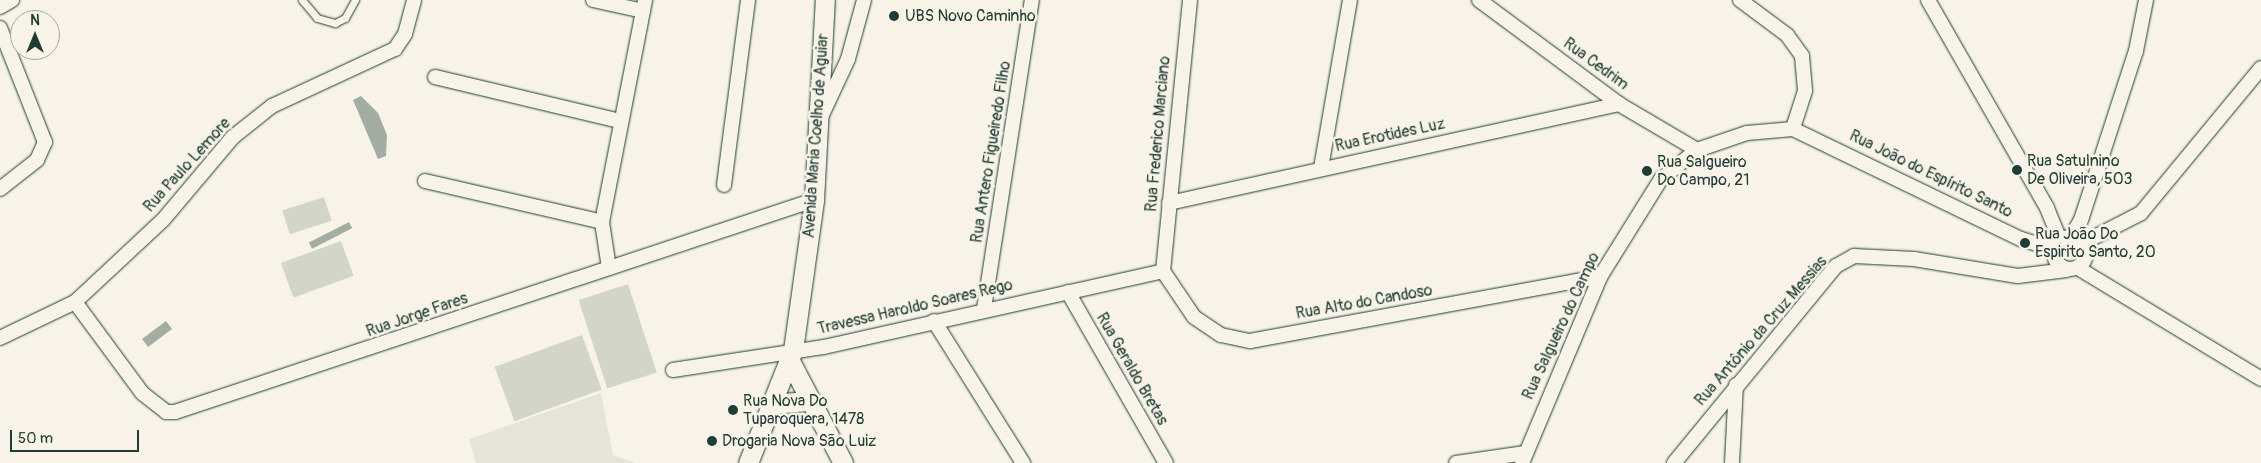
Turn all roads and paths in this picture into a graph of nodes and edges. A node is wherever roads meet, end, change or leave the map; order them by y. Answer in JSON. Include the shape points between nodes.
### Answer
{"nodes":[{"id":1,"x":12,"y":0,"type":"edge"},
{"id":2,"x":302,"y":0,"type":"edge"},
{"id":3,"x":355,"y":0,"type":"edge"},
{"id":4,"x":414,"y":0,"type":"edge"},
{"id":5,"x":593,"y":0,"type":"edge"},
{"id":6,"x":748,"y":0,"type":"edge"},
{"id":7,"x":825,"y":0,"type":"edge"},
{"id":8,"x":864,"y":0,"type":"edge"},
{"id":9,"x":1032,"y":0,"type":"edge"},
{"id":10,"x":1190,"y":0,"type":"edge"},
{"id":11,"x":1350,"y":0,"type":"edge"},
{"id":12,"x":1479,"y":0,"type":"edge"},
{"id":13,"x":1740,"y":0,"type":"edge"},
{"id":14,"x":1928,"y":0,"type":"edge"},
{"id":15,"x":2146,"y":0,"type":"edge"},
{"id":16,"x":644,"y":6,"type":"edge"},
{"id":17,"x":0,"y":7,"type":"edge"},
{"id":18,"x":0,"y":28,"type":"edge"},
{"id":19,"x":2261,"y":68,"type":"edge"},
{"id":20,"x":435,"y":77,"type":"dead end"},
{"id":21,"x":1619,"y":104,"type":"junction"},
{"id":22,"x":620,"y":121,"type":"junction"},
{"id":23,"x":818,"y":124,"type":"junction"},
{"id":24,"x":1793,"y":129,"type":"junction"},
{"id":25,"x":1697,"y":150,"type":"junction"},
{"id":26,"x":1320,"y":168,"type":"junction"},
{"id":27,"x":425,"y":181,"type":"dead end"},
{"id":28,"x":724,"y":185,"type":"dead end"},
{"id":29,"x":0,"y":189,"type":"edge"},
{"id":30,"x":814,"y":200,"type":"junction"},
{"id":31,"x":1169,"y":203,"type":"junction"},
{"id":32,"x":602,"y":222,"type":"junction"},
{"id":33,"x":2072,"y":252,"type":"junction"},
{"id":34,"x":610,"y":268,"type":"junction"},
{"id":35,"x":1163,"y":271,"type":"junction"},
{"id":36,"x":1600,"y":277,"type":"junction"},
{"id":37,"x":1068,"y":292,"type":"junction"},
{"id":38,"x":75,"y":302,"type":"junction"},
{"id":39,"x":984,"y":309,"type":"junction"},
{"id":40,"x":934,"y":321,"type":"junction"},
{"id":41,"x":0,"y":338,"type":"edge"},
{"id":42,"x":792,"y":355,"type":"junction"},
{"id":43,"x":673,"y":370,"type":"dead end"},
{"id":44,"x":2261,"y":379,"type":"edge"},
{"id":45,"x":1736,"y":385,"type":"junction"},
{"id":46,"x":810,"y":401,"type":"junction"},
{"id":47,"x":772,"y":404,"type":"junction"},
{"id":48,"x":1524,"y":458,"type":"edge"},
{"id":49,"x":748,"y":463,"type":"edge"},
{"id":50,"x":843,"y":463,"type":"edge"},
{"id":51,"x":1023,"y":463,"type":"edge"},
{"id":52,"x":1166,"y":463,"type":"edge"},
{"id":53,"x":1456,"y":463,"type":"edge"},
{"id":54,"x":1674,"y":463,"type":"edge"},
{"id":55,"x":1732,"y":463,"type":"edge"}],
"edges":[{"from":1,"to":17,"type":"street"},
{"from":2,"to":3,"type":"lane","via":[[317,18],[335,23],[345,18]]},
{"from":4,"to":38,"type":"street","name":"Rua Paulo Lemore","via":[[405,34],[395,49],[272,106],[233,137],[163,220]]},
{"from":5,"to":16,"type":"street"},
{"from":6,"to":28,"type":"street"},
{"from":7,"to":23,"type":"main road","name":"Avenida Maria Coelho de Aguiar"},
{"from":8,"to":23,"type":"street","via":[[848,59]]},
{"from":9,"to":39,"type":"street","name":"Rua Antero Figueiredo Filho"},
{"from":10,"to":31,"type":"street","name":"Rua Frederico Marciano"},
{"from":11,"to":26,"type":"street"},
{"from":12,"to":21,"type":"street","name":"Rua Cedrim"},
{"from":13,"to":24,"type":"street","via":[[1787,35],[1802,56],[1805,91]]},
{"from":14,"to":33,"type":"street"},
{"from":15,"to":33,"type":"street","via":[[2136,51]]},
{"from":16,"to":22,"type":"street"},
{"from":18,"to":29,"type":"street","via":[[45,142],[38,160]]},
{"from":19,"to":33,"type":"street","name":"Rua Antônio da Cruz Messias","via":[[2141,213]]},
{"from":20,"to":22,"type":"street"},
{"from":21,"to":25,"type":"street","name":"Rua Cedrim"},
{"from":21,"to":26,"type":"street","name":"Rua Erotides Luz"},
{"from":22,"to":32,"type":"street"},
{"from":23,"to":30,"type":"main road","name":"Avenida Maria Coelho de Aguiar"},
{"from":24,"to":25,"type":"street","name":"Rua Salgueiro do Campo","via":[[1747,133]]},
{"from":24,"to":33,"type":"street","name":"Rua João do Espírito Santo","via":[[2021,239]]},
{"from":25,"to":36,"type":"street","name":"Rua Salgueiro do Campo","via":[[1661,179]]},
{"from":26,"to":31,"type":"street","name":"Rua Erotides Luz"},
{"from":27,"to":32,"type":"street"},
{"from":30,"to":34,"type":"street","name":"Rua Jorge Fares"},
{"from":30,"to":42,"type":"main road","name":"Avenida Maria Coelho de Aguiar"},
{"from":31,"to":35,"type":"street","name":"Rua Frederico Marciano"},
{"from":32,"to":34,"type":"street"},
{"from":33,"to":44,"type":"street","name":"Rua João do Espírito Santo","via":[[2097,276]]},
{"from":33,"to":45,"type":"street","name":"Rua Antônio da Cruz Messias","via":[[2041,275],[1993,273],[1875,255],[1854,256],[1836,266]]},
{"from":34,"to":38,"type":"street","name":"Rua Jorge Fares","via":[[176,412],[166,412],[142,393]]},
{"from":35,"to":36,"type":"street","name":"Rua Alto do Candoso","via":[[1194,317],[1220,335],[1250,341]]},
{"from":35,"to":37,"type":"street","name":"Travessa Haroldo Soares Rego"},
{"from":36,"to":48,"type":"street","name":"Rua Salgueiro do Campo"},
{"from":37,"to":39,"type":"street","name":"Travessa Haroldo Soares Rego"},
{"from":37,"to":52,"type":"street","name":"Rua Geraldo Bretas"},
{"from":38,"to":41,"type":"street","name":"Rua Paulo Lemore"},
{"from":39,"to":40,"type":"street","name":"Travessa Haroldo Soares Rego"},
{"from":40,"to":42,"type":"street","name":"Travessa Haroldo Soares Rego"},
{"from":40,"to":51,"type":"street"},
{"from":42,"to":43,"type":"street","name":"Travessa Haroldo Soares Rego"},
{"from":42,"to":46,"type":"main road"},
{"from":42,"to":47,"type":"main road","name":"Avenida Maria Coelho de Aguiar"},
{"from":45,"to":54,"type":"street","name":"Rua Antônio da Cruz Messias"},
{"from":45,"to":55,"type":"street"},
{"from":46,"to":47,"type":"main road"},
{"from":46,"to":50,"type":"main road"},
{"from":47,"to":49,"type":"main road","name":"Avenida Maria Coelho de Aguiar"},
{"from":48,"to":53,"type":"street"}]}
